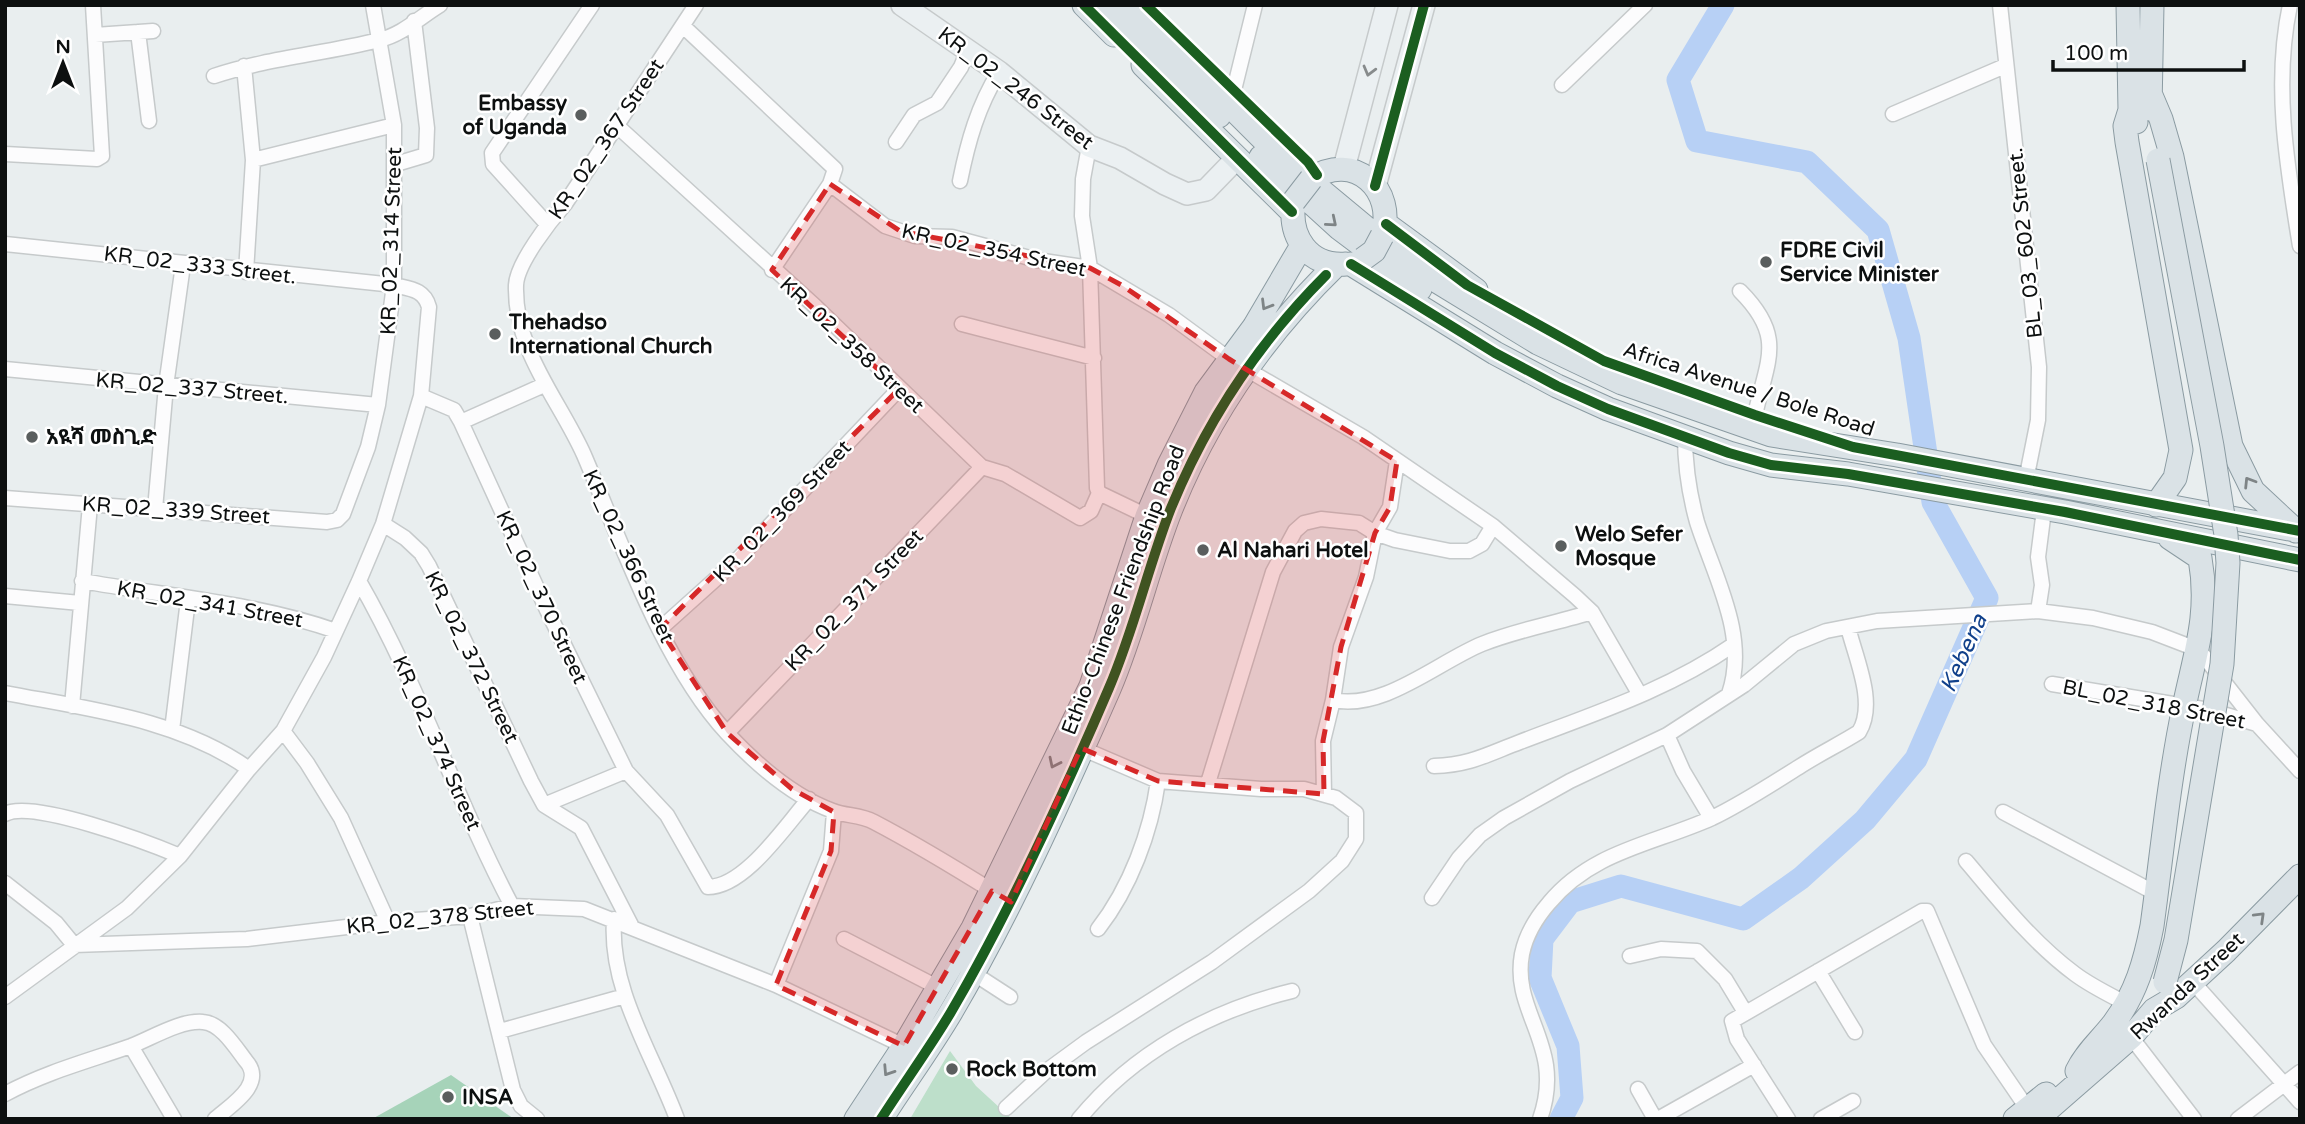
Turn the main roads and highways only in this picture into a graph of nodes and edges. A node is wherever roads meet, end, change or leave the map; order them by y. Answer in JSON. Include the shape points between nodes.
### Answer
{"nodes":[{"id":1,"x":1084,"y":5,"type":"edge"},
{"id":2,"x":1107,"y":5,"type":"edge"},
{"id":3,"x":1129,"y":5,"type":"edge"},
{"id":4,"x":1146,"y":5,"type":"edge"},
{"id":5,"x":2129,"y":5,"type":"edge"},
{"id":6,"x":2152,"y":5,"type":"edge"},
{"id":7,"x":2150,"y":93,"type":"junction"},
{"id":8,"x":2130,"y":110,"type":"junction"},
{"id":9,"x":2153,"y":168,"type":"junction"},
{"id":10,"x":1314,"y":177,"type":"junction"},
{"id":11,"x":1287,"y":203,"type":"junction"},
{"id":12,"x":1384,"y":230,"type":"junction"},
{"id":13,"x":1296,"y":256,"type":"junction"},
{"id":14,"x":1342,"y":272,"type":"junction"},
{"id":15,"x":1238,"y":364,"type":"junction"},
{"id":16,"x":1853,"y":447,"type":"junction"},
{"id":17,"x":1848,"y":474,"type":"junction"},
{"id":18,"x":2156,"y":505,"type":"junction"},
{"id":19,"x":2298,"y":531,"type":"edge"},
{"id":20,"x":2162,"y":532,"type":"junction"},
{"id":21,"x":2300,"y":560,"type":"edge"},
{"id":22,"x":2300,"y":876,"type":"edge"},
{"id":23,"x":1001,"y":896,"type":"junction"},
{"id":24,"x":2154,"y":1010,"type":"junction"},
{"id":25,"x":2085,"y":1066,"type":"junction"},
{"id":26,"x":2026,"y":1115,"type":"edge"},
{"id":27,"x":856,"y":1119,"type":"edge"},
{"id":28,"x":881,"y":1119,"type":"edge"}],
"edges":[{"from":1,"to":11,"type":"main road"},
{"from":2,"to":17,"type":"main road","one_way":true,"via":[[1297,193],[1386,266],[1452,311],[1556,369],[1653,411]]},
{"from":3,"to":16,"type":"main road","name":"Africa Avenue / Bole Road","via":[[1282,158],[1364,228],[1451,292],[1538,343],[1647,394],[1771,435]]},
{"from":4,"to":10,"type":"main road","via":[[1308,162]]},
{"from":5,"to":8,"type":"main road"},
{"from":6,"to":7,"type":"main road"},
{"from":7,"to":9,"type":"main road"},
{"from":19,"to":7,"type":"main road","one_way":true,"via":[[2253,491],[2231,446],[2172,157]]},
{"from":8,"to":9,"type":"main road"},
{"from":8,"to":18,"type":"main road","via":[[2125,126],[2128,154],[2181,450],[2175,478]]},
{"from":9,"to":24,"type":"main road","bridge":true,"via":[[2212,446],[2228,563],[2220,674],[2176,940]]},
{"from":9,"to":25,"type":"main road","via":[[2213,533],[2213,599],[2206,671],[2162,944],[2135,1015]]},
{"from":10,"to":11,"type":"main road","bridge":true},
{"from":10,"to":12,"type":"main road","via":[[1344,168],[1359,173],[1376,186],[1385,206]]},
{"from":11,"to":13,"type":"main road","via":[[1284,209]]},
{"from":12,"to":14,"type":"main road","bridge":true,"via":[[1374,251]]},
{"from":12,"to":16,"type":"main road","name":"Africa Avenue / Bole Road","via":[[1467,285],[1604,361]]},
{"from":13,"to":14,"type":"main road"},
{"from":13,"to":15,"type":"main road","name":"Ethio-Chinese Friendship Road","one_way":true},
{"from":14,"to":15,"type":"main road","name":"Ethio-Chinese Friendship Road","via":[[1290,311]]},
{"from":14,"to":17,"type":"main road","via":[[1608,409],[1771,465]]},
{"from":15,"to":23,"type":"main road","name":"Ethio-Chinese Friendship Road","via":[[1228,395],[1170,510],[1110,686]]},
{"from":15,"to":23,"type":"main road","name":"Ethio-Chinese Friendship Road","one_way":true,"via":[[1206,392],[1147,516],[1091,686]]},
{"from":16,"to":18,"type":"main road","name":"Africa Avenue / Bole Road"},
{"from":17,"to":20,"type":"main road"},
{"from":18,"to":19,"type":"main road","name":"Africa Avenue / Bole Road"},
{"from":20,"to":21,"type":"main road"},
{"from":20,"to":25,"type":"main road","name":"Rwanda Street","via":[[2200,558],[2204,601],[2199,650],[2184,707],[2145,959],[2127,1004],[2083,1059]]},
{"from":24,"to":22,"type":"main road","name":"Rwanda Street","one_way":true,"via":[[2176,997]]},
{"from":23,"to":27,"type":"main road","name":"Ethio-Chinese Friendship Road","one_way":true},
{"from":23,"to":28,"type":"main road","name":"Ethio-Chinese Friendship Road","via":[[973,973]]},
{"from":24,"to":26,"type":"main road","name":"Rwanda Street","via":[[2131,1037]]},
{"from":25,"to":26,"type":"main road","name":"Rwanda Street"}]}
